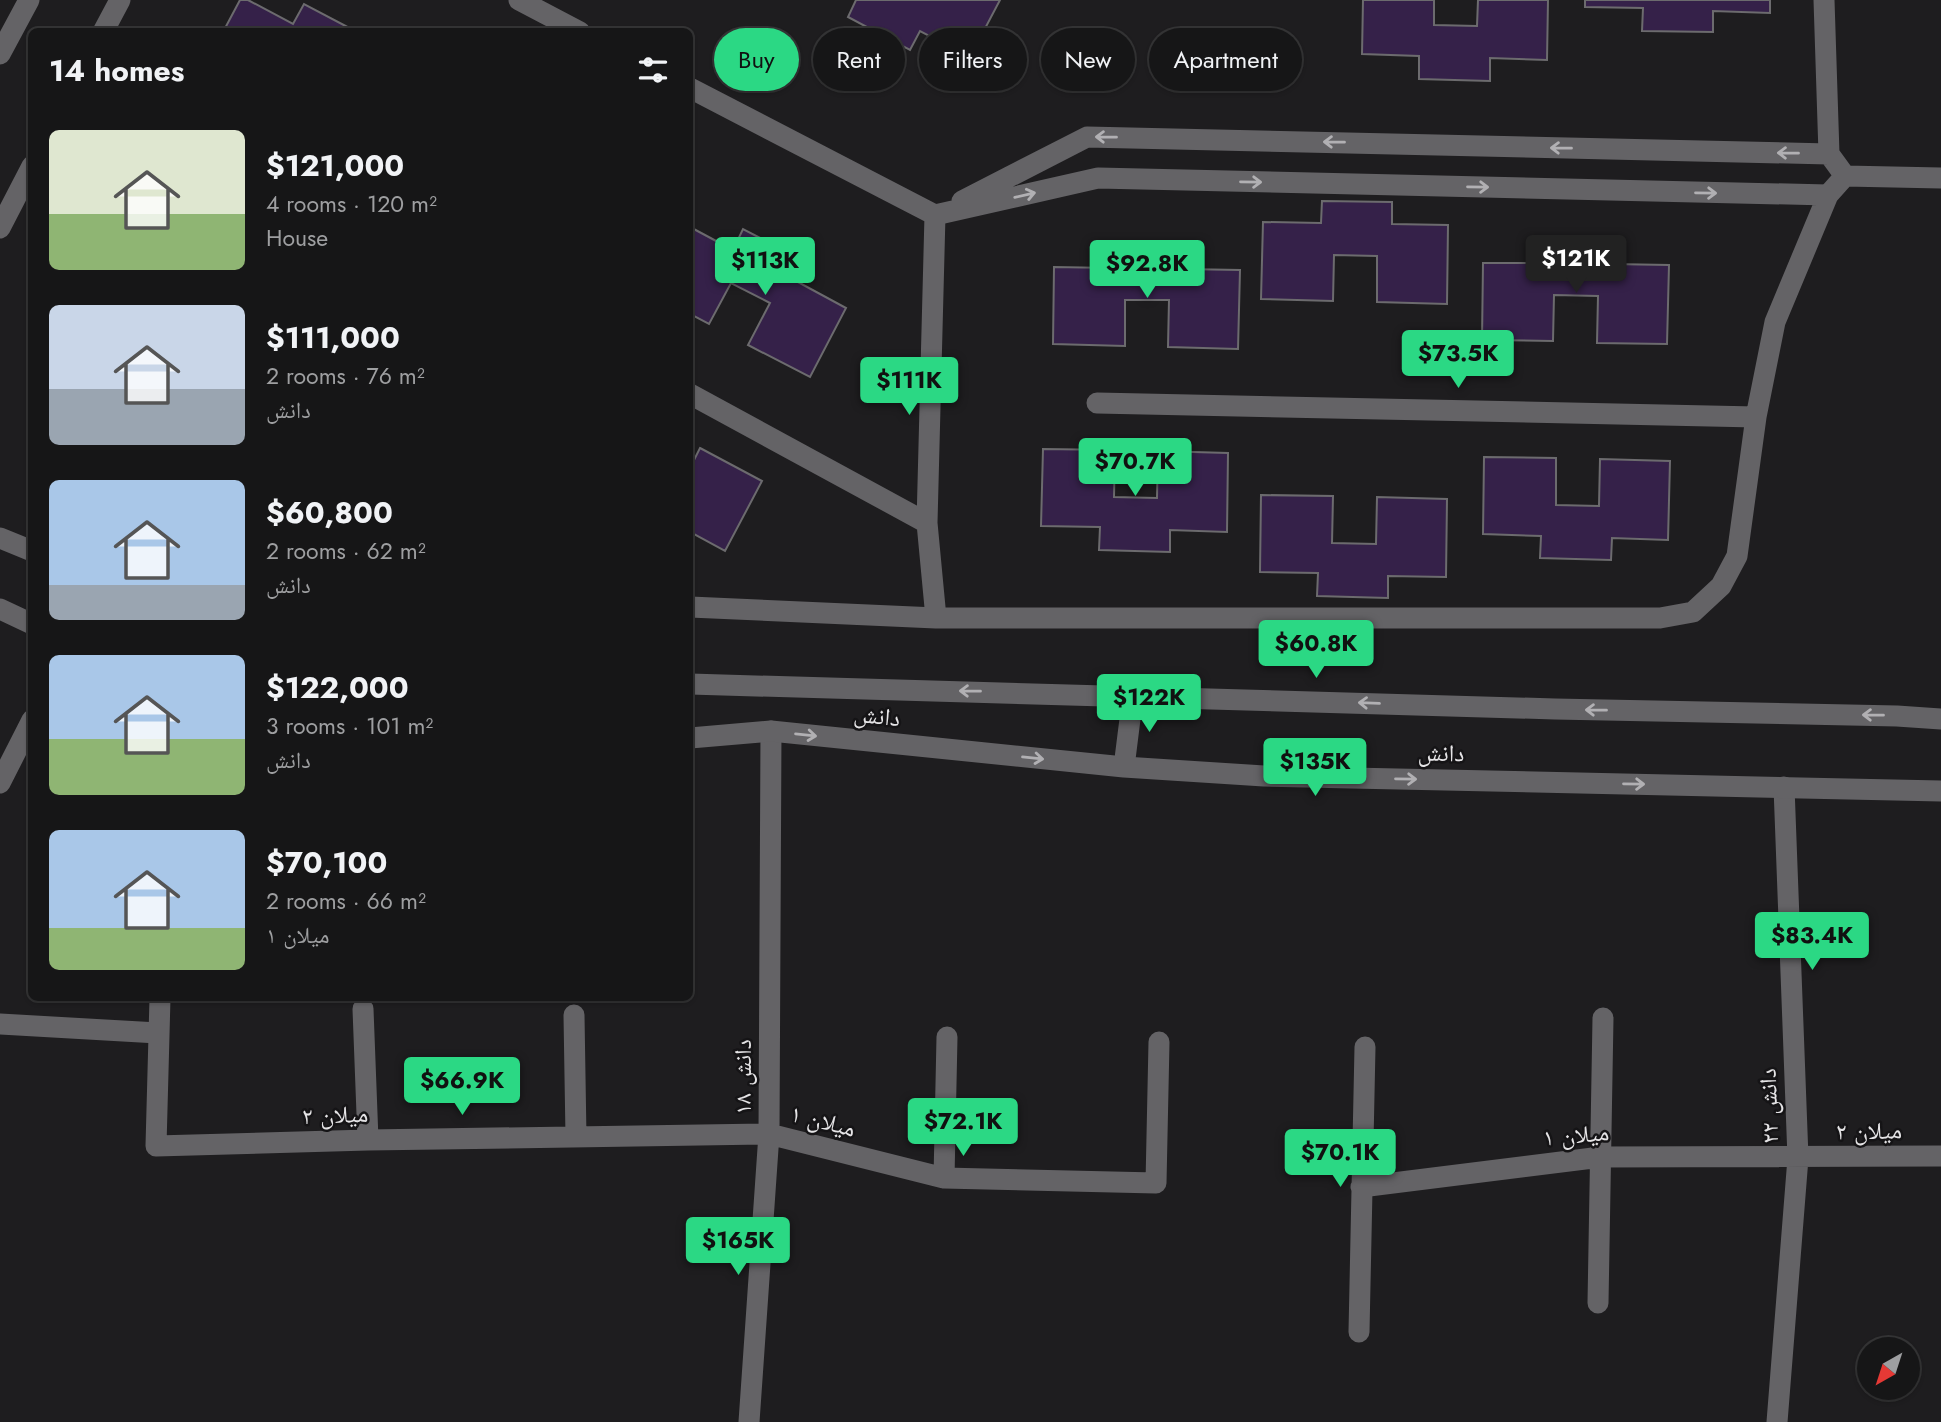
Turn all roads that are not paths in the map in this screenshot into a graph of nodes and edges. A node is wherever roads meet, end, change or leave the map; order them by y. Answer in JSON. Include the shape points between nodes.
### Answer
{"nodes":[{"id":1,"x":29,"y":0,"type":"edge"},
{"id":2,"x":120,"y":0,"type":"edge"},
{"id":3,"x":519,"y":0,"type":"edge"},
{"id":4,"x":1824,"y":0,"type":"edge"},
{"id":5,"x":105,"y":28,"type":"edge"},
{"id":6,"x":572,"y":28,"type":"edge"},
{"id":7,"x":0,"y":54,"type":"edge"},
{"id":8,"x":693,"y":90,"type":"edge"},
{"id":9,"x":1829,"y":154,"type":"junction"},
{"id":10,"x":28,"y":174,"type":"edge"},
{"id":11,"x":1844,"y":176,"type":"junction"},
{"id":12,"x":1941,"y":177,"type":"edge"},
{"id":13,"x":1828,"y":195,"type":"junction"},
{"id":14,"x":935,"y":215,"type":"junction"},
{"id":15,"x":0,"y":228,"type":"edge"},
{"id":16,"x":693,"y":396,"type":"edge"},
{"id":17,"x":1097,"y":403,"type":"dead end"},
{"id":18,"x":1756,"y":417,"type":"junction"},
{"id":19,"x":927,"y":523,"type":"junction"},
{"id":20,"x":0,"y":538,"type":"edge"},
{"id":21,"x":28,"y":549,"type":"edge"},
{"id":22,"x":693,"y":607,"type":"edge"},
{"id":23,"x":0,"y":610,"type":"edge"},
{"id":24,"x":936,"y":618,"type":"junction"},
{"id":25,"x":28,"y":622,"type":"edge"},
{"id":26,"x":693,"y":684,"type":"edge"},
{"id":27,"x":1133,"y":695,"type":"junction"},
{"id":28,"x":1941,"y":719,"type":"edge"},
{"id":29,"x":28,"y":728,"type":"edge"},
{"id":30,"x":771,"y":731,"type":"junction"},
{"id":31,"x":693,"y":738,"type":"edge"},
{"id":32,"x":1124,"y":767,"type":"junction"},
{"id":33,"x":0,"y":783,"type":"edge"},
{"id":34,"x":1784,"y":787,"type":"junction"},
{"id":35,"x":1941,"y":791,"type":"edge"},
{"id":36,"x":160,"y":1001,"type":"edge"},
{"id":37,"x":363,"y":1009,"type":"dead end"},
{"id":38,"x":575,"y":1015,"type":"dead end"},
{"id":39,"x":1604,"y":1018,"type":"dead end"},
{"id":40,"x":0,"y":1024,"type":"edge"},
{"id":41,"x":158,"y":1033,"type":"junction"},
{"id":42,"x":947,"y":1037,"type":"dead end"},
{"id":43,"x":1159,"y":1042,"type":"dead end"},
{"id":44,"x":1365,"y":1047,"type":"dead end"},
{"id":45,"x":769,"y":1134,"type":"junction"},
{"id":46,"x":576,"y":1137,"type":"junction"},
{"id":47,"x":368,"y":1140,"type":"junction"},
{"id":48,"x":1941,"y":1156,"type":"edge"},
{"id":49,"x":1601,"y":1157,"type":"junction"},
{"id":50,"x":1798,"y":1158,"type":"junction"},
{"id":51,"x":944,"y":1178,"type":"junction"},
{"id":52,"x":1361,"y":1187,"type":"junction"},
{"id":53,"x":1598,"y":1303,"type":"dead end"},
{"id":54,"x":1359,"y":1332,"type":"dead end"},
{"id":55,"x":749,"y":1422,"type":"edge"},
{"id":56,"x":1777,"y":1422,"type":"edge"}],
"edges":[{"from":1,"to":7,"type":"street"},
{"from":2,"to":5,"type":"street"},
{"from":3,"to":6,"type":"street"},
{"from":4,"to":9,"type":"street"},
{"from":8,"to":14,"type":"street"},
{"from":9,"to":11,"type":"street"},
{"from":9,"to":14,"type":"street","one_way":true,"via":[[1087,137]]},
{"from":10,"to":15,"type":"street"},
{"from":11,"to":12,"type":"street"},
{"from":11,"to":13,"type":"street"},
{"from":14,"to":13,"type":"street","one_way":true,"via":[[1098,178]]},
{"from":13,"to":18,"type":"street","via":[[1775,322]]},
{"from":14,"to":19,"type":"street"},
{"from":16,"to":19,"type":"street"},
{"from":17,"to":18,"type":"street"},
{"from":18,"to":24,"type":"street","via":[[1737,556],[1721,586],[1693,612],[1660,618]]},
{"from":19,"to":24,"type":"street"},
{"from":20,"to":21,"type":"street"},
{"from":22,"to":24,"type":"street"},
{"from":23,"to":25,"type":"street"},
{"from":27,"to":26,"type":"street","name":"دانش","one_way":true},
{"from":28,"to":27,"type":"street","name":"دانش","one_way":true},
{"from":27,"to":32,"type":"street"},
{"from":29,"to":33,"type":"street"},
{"from":30,"to":31,"type":"street","name":"دانش"},
{"from":30,"to":32,"type":"street","name":"دانش","one_way":true},
{"from":30,"to":45,"type":"street","name":"دانش ۱۸"},
{"from":32,"to":34,"type":"street","name":"دانش","one_way":true,"via":[[1264,776]]},
{"from":34,"to":35,"type":"street","name":"دانش"},
{"from":34,"to":50,"type":"street","name":"دانش ۲۲"},
{"from":36,"to":41,"type":"street"},
{"from":37,"to":47,"type":"street"},
{"from":38,"to":46,"type":"street"},
{"from":39,"to":49,"type":"street"},
{"from":40,"to":41,"type":"street"},
{"from":41,"to":47,"type":"street","name":"میلان ۲","via":[[156,1146]]},
{"from":42,"to":51,"type":"street"},
{"from":43,"to":51,"type":"street","name":"میلان ۱","via":[[1156,1183]]},
{"from":44,"to":52,"type":"street"},
{"from":45,"to":46,"type":"street","name":"میلان ۲"},
{"from":45,"to":51,"type":"street","name":"میلان ۱"},
{"from":45,"to":55,"type":"street","name":"دانش ۱۸"},
{"from":46,"to":47,"type":"street","name":"میلان ۲"},
{"from":48,"to":50,"type":"street","name":"میلان ۲"},
{"from":49,"to":50,"type":"street","name":"میلان ۱"},
{"from":49,"to":52,"type":"street","name":"میلان ۱"},
{"from":49,"to":53,"type":"street"},
{"from":50,"to":56,"type":"street","name":"دانش ۲۲"},
{"from":52,"to":54,"type":"street"}]}
